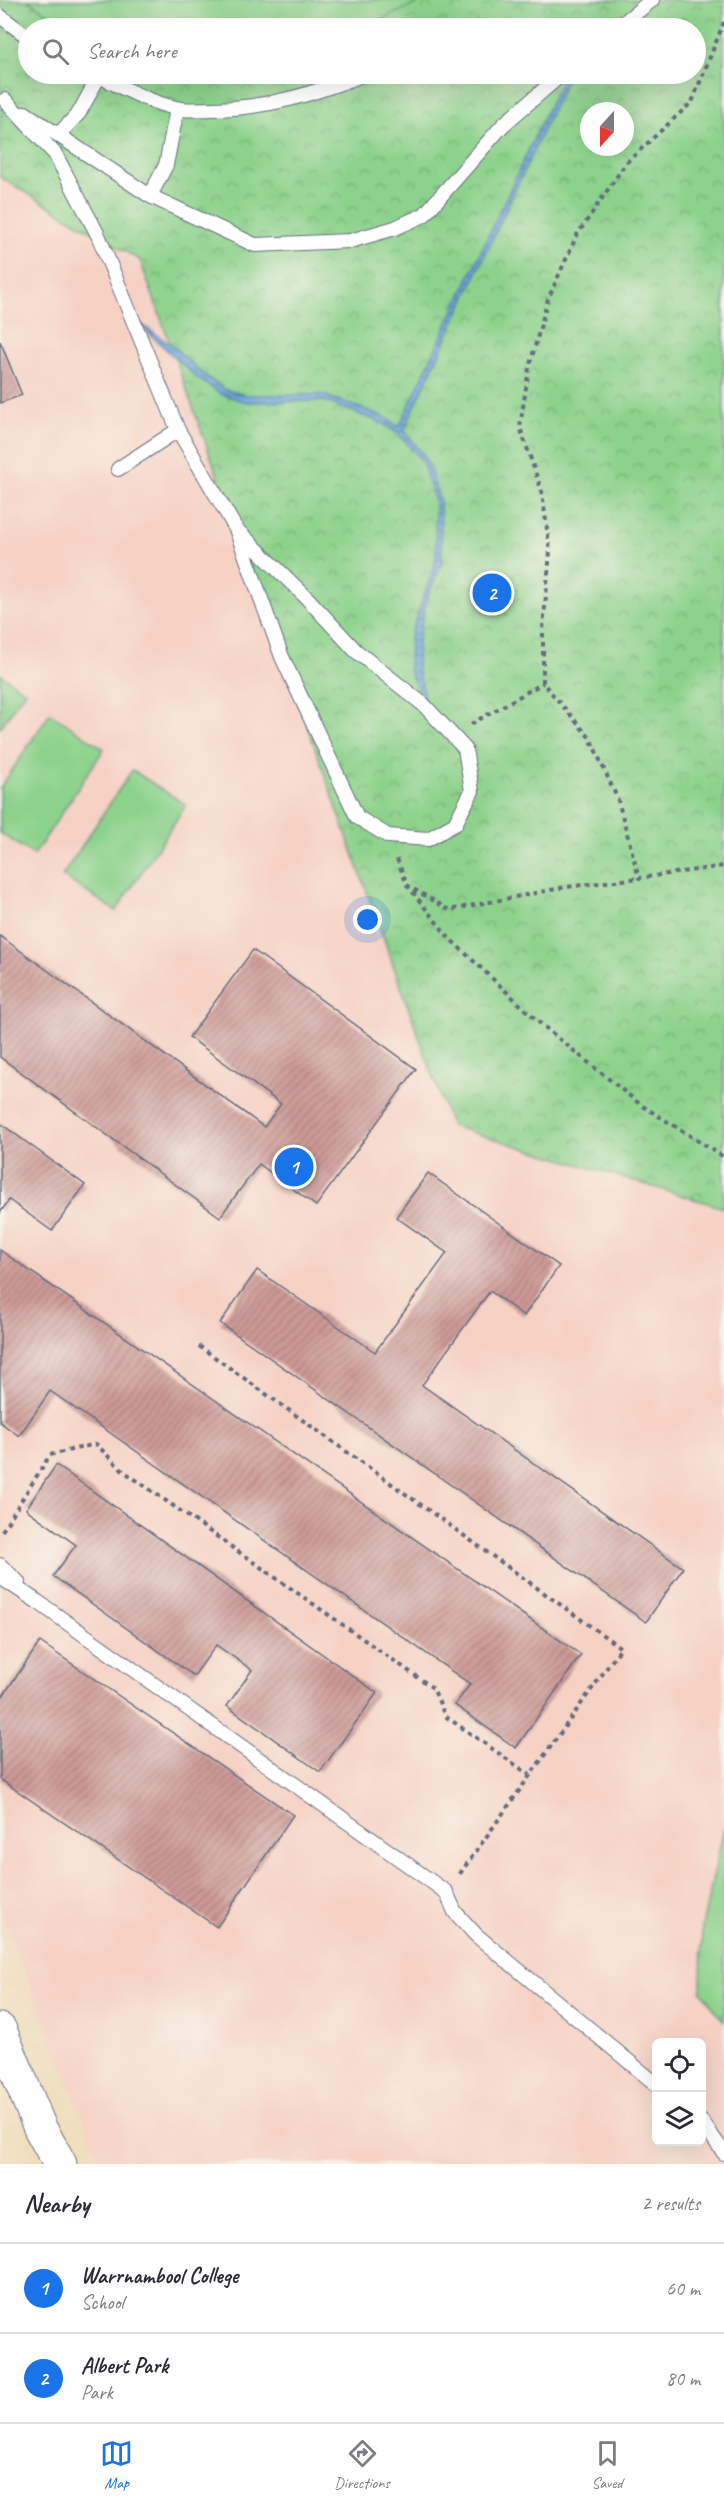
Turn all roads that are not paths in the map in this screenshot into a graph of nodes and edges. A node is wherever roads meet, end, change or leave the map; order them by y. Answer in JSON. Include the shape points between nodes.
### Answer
{"nodes":[{"id":1,"x":652,"y":0,"type":"edge"},
{"id":2,"x":0,"y":16,"type":"edge"},
{"id":3,"x":630,"y":18,"type":"edge"},
{"id":4,"x":18,"y":30,"type":"edge"},
{"id":5,"x":93,"y":84,"type":"edge"},
{"id":6,"x":115,"y":84,"type":"edge"},
{"id":7,"x":338,"y":84,"type":"edge"},
{"id":8,"x":551,"y":84,"type":"edge"},
{"id":9,"x":3,"y":99,"type":"edge"},
{"id":10,"x":177,"y":109,"type":"junction"},
{"id":11,"x":58,"y":135,"type":"junction"},
{"id":12,"x":150,"y":196,"type":"junction"},
{"id":13,"x":178,"y":430,"type":"junction"},
{"id":14,"x":118,"y":469,"type":"dead end"},
{"id":15,"x":236,"y":529,"type":"junction"},
{"id":16,"x":0,"y":1565,"type":"edge"},
{"id":17,"x":0,"y":1577,"type":"edge"},
{"id":18,"x":38,"y":1602,"type":"junction"},
{"id":19,"x":0,"y":2030,"type":"edge"},
{"id":20,"x":652,"y":2081,"type":"edge"},
{"id":21,"x":40,"y":2128,"type":"junction"},
{"id":22,"x":706,"y":2128,"type":"edge"},
{"id":23,"x":724,"y":2153,"type":"edge"},
{"id":24,"x":35,"y":2164,"type":"edge"},
{"id":25,"x":60,"y":2164,"type":"edge"}],
"edges":[{"from":1,"to":3,"type":"lane"},
{"from":2,"to":4,"type":"lane"},
{"from":5,"to":11,"type":"lane","via":[[79,114]]},
{"from":6,"to":10,"type":"lane"},
{"from":7,"to":10,"type":"lane","via":[[309,95],[247,108]]},
{"from":8,"to":12,"type":"lane","via":[[496,132],[424,215],[350,241],[255,245]]},
{"from":9,"to":11,"type":"lane"},
{"from":9,"to":13,"type":"lane","via":[[55,154],[98,235]]},
{"from":10,"to":12,"type":"lane","via":[[166,165]]},
{"from":11,"to":12,"type":"lane"},
{"from":13,"to":14,"type":"lane"},
{"from":13,"to":15,"type":"lane"},
{"from":15,"to":15,"type":"lane","via":[[282,657],[357,817],[388,836],[428,839],[455,824],[472,791],[465,748],[424,705],[356,651]]},
{"from":16,"to":18,"type":"lane"},
{"from":17,"to":18,"type":"lane"},
{"from":18,"to":20,"type":"lane","via":[[446,1892],[455,1912],[476,1935]]},
{"from":19,"to":21,"type":"street"},
{"from":21,"to":24,"type":"street"},
{"from":21,"to":25,"type":"street"},
{"from":22,"to":23,"type":"lane"}]}
